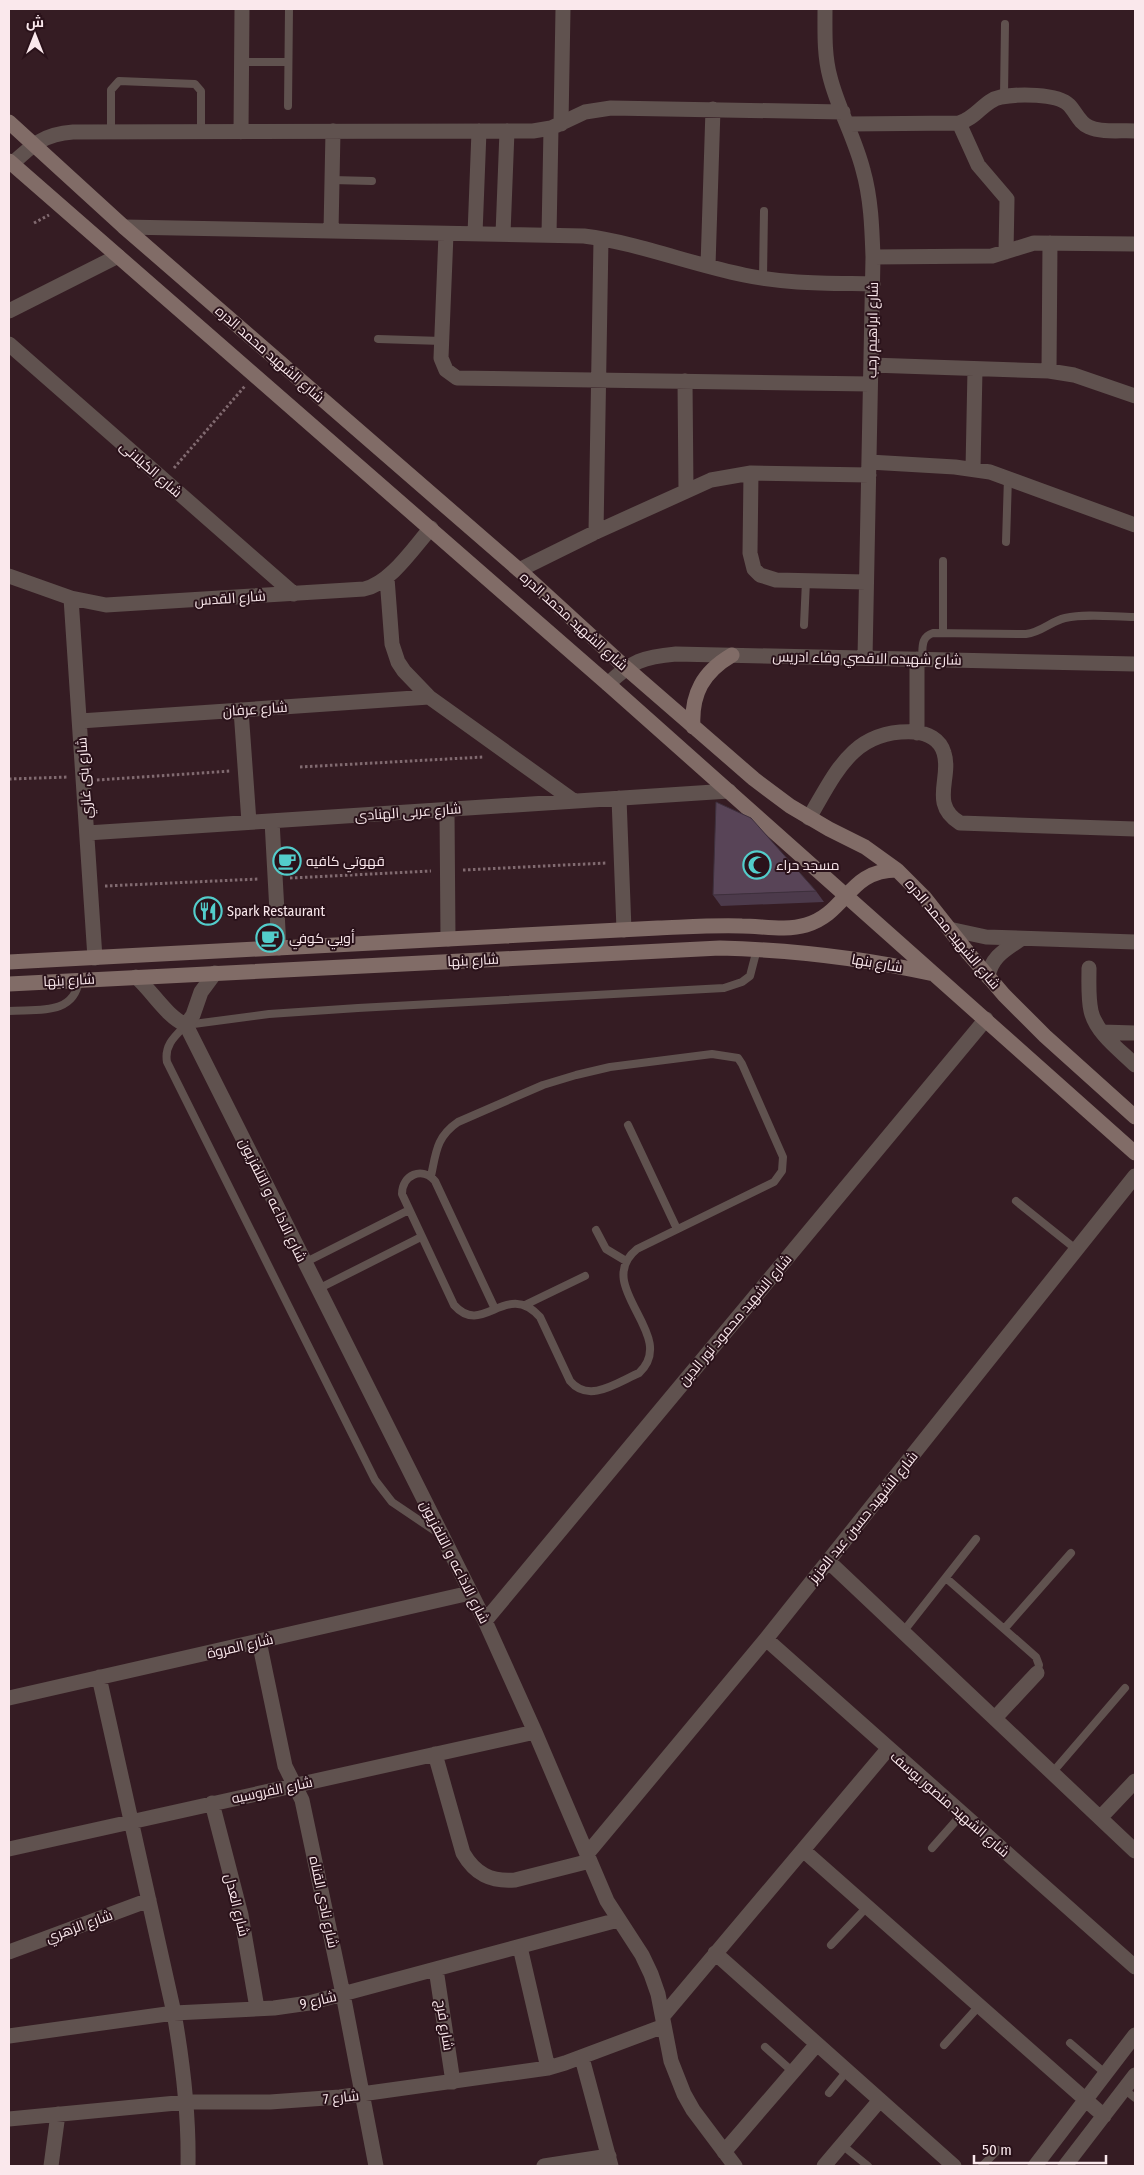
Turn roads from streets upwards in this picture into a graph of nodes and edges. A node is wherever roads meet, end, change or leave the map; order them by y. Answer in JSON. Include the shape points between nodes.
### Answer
{"nodes":[{"id":1,"x":242,"y":9,"type":"edge"},
{"id":2,"x":563,"y":9,"type":"edge"},
{"id":3,"x":825,"y":9,"type":"edge"},
{"id":4,"x":713,"y":109,"type":"junction"},
{"id":5,"x":845,"y":118,"type":"junction"},
{"id":6,"x":9,"y":122,"type":"edge"},
{"id":7,"x":959,"y":123,"type":"junction"},
{"id":8,"x":556,"y":126,"type":"junction"},
{"id":9,"x":333,"y":131,"type":"junction"},
{"id":10,"x":479,"y":131,"type":"junction"},
{"id":11,"x":507,"y":131,"type":"junction"},
{"id":12,"x":1135,"y":131,"type":"edge"},
{"id":13,"x":241,"y":132,"type":"junction"},
{"id":14,"x":32,"y":145,"type":"junction"},
{"id":15,"x":10,"y":162,"type":"edge"},
{"id":16,"x":124,"y":227,"type":"junction"},
{"id":17,"x":331,"y":231,"type":"junction"},
{"id":18,"x":446,"y":234,"type":"junction"},
{"id":19,"x":475,"y":234,"type":"junction"},
{"id":20,"x":504,"y":234,"type":"junction"},
{"id":21,"x":549,"y":235,"type":"junction"},
{"id":22,"x":601,"y":238,"type":"junction"},
{"id":23,"x":1050,"y":243,"type":"junction"},
{"id":24,"x":1135,"y":244,"type":"edge"},
{"id":25,"x":1006,"y":252,"type":"junction"},
{"id":26,"x":118,"y":256,"type":"junction"},
{"id":27,"x":874,"y":257,"type":"junction"},
{"id":28,"x":708,"y":266,"type":"junction"},
{"id":29,"x":873,"y":284,"type":"junction"},
{"id":30,"x":9,"y":311,"type":"edge"},
{"id":31,"x":9,"y":344,"type":"edge"},
{"id":32,"x":871,"y":365,"type":"junction"},
{"id":33,"x":976,"y":368,"type":"junction"},
{"id":34,"x":1050,"y":371,"type":"junction"},
{"id":35,"x":598,"y":380,"type":"junction"},
{"id":36,"x":685,"y":382,"type":"junction"},
{"id":37,"x":870,"y":384,"type":"junction"},
{"id":38,"x":1135,"y":396,"type":"edge"},
{"id":39,"x":869,"y":468,"type":"junction"},
{"id":40,"x":973,"y":469,"type":"junction"},
{"id":41,"x":751,"y":474,"type":"junction"},
{"id":42,"x":686,"y":491,"type":"junction"},
{"id":43,"x":1135,"y":525,"type":"edge"},
{"id":44,"x":431,"y":528,"type":"junction"},
{"id":45,"x":596,"y":532,"type":"junction"},
{"id":46,"x":519,"y":570,"type":"junction"},
{"id":47,"x":9,"y":576,"type":"edge"},
{"id":48,"x":387,"y":578,"type":"junction"},
{"id":49,"x":866,"y":582,"type":"junction"},
{"id":50,"x":294,"y":594,"type":"junction"},
{"id":51,"x":71,"y":598,"type":"junction"},
{"id":52,"x":732,"y":655,"type":"junction"},
{"id":53,"x":865,"y":658,"type":"junction"},
{"id":54,"x":920,"y":659,"type":"junction"},
{"id":55,"x":1135,"y":664,"type":"edge"},
{"id":56,"x":625,"y":667,"type":"junction"},
{"id":57,"x":608,"y":684,"type":"junction"},
{"id":58,"x":429,"y":697,"type":"junction"},
{"id":59,"x":241,"y":710,"type":"junction"},
{"id":60,"x":80,"y":721,"type":"junction"},
{"id":61,"x":693,"y":727,"type":"junction"},
{"id":62,"x":917,"y":733,"type":"junction"},
{"id":63,"x":729,"y":791,"type":"junction"},
{"id":64,"x":619,"y":798,"type":"junction"},
{"id":65,"x":574,"y":801,"type":"junction"},
{"id":66,"x":447,"y":810,"type":"junction"},
{"id":67,"x":809,"y":818,"type":"junction"},
{"id":68,"x":272,"y":821,"type":"junction"},
{"id":69,"x":249,"y":822,"type":"junction"},
{"id":70,"x":1135,"y":829,"type":"edge"},
{"id":71,"x":87,"y":833,"type":"junction"},
{"id":72,"x":898,"y":870,"type":"junction"},
{"id":73,"x":846,"y":895,"type":"junction"},
{"id":74,"x":949,"y":929,"type":"junction"},
{"id":75,"x":624,"y":930,"type":"junction"},
{"id":76,"x":448,"y":939,"type":"junction"},
{"id":77,"x":1021,"y":939,"type":"junction"},
{"id":78,"x":1135,"y":942,"type":"edge"},
{"id":79,"x":278,"y":948,"type":"junction"},
{"id":80,"x":95,"y":958,"type":"junction"},
{"id":81,"x":9,"y":962,"type":"edge"},
{"id":82,"x":1089,"y":968,"type":"dead end"},
{"id":83,"x":215,"y":973,"type":"junction"},
{"id":84,"x":936,"y":975,"type":"junction"},
{"id":85,"x":136,"y":977,"type":"junction"},
{"id":86,"x":988,"y":977,"type":"junction"},
{"id":87,"x":9,"y":984,"type":"edge"},
{"id":88,"x":986,"y":1019,"type":"junction"},
{"id":89,"x":186,"y":1025,"type":"junction"},
{"id":90,"x":1102,"y":1032,"type":"junction"},
{"id":91,"x":1135,"y":1033,"type":"edge"},
{"id":92,"x":1045,"y":1036,"type":"junction"},
{"id":93,"x":1028,"y":1057,"type":"junction"},
{"id":94,"x":1135,"y":1065,"type":"edge"},
{"id":95,"x":1135,"y":1117,"type":"edge"},
{"id":96,"x":1135,"y":1153,"type":"edge"},
{"id":97,"x":1135,"y":1176,"type":"edge"},
{"id":98,"x":828,"y":1561,"type":"junction"},
{"id":99,"x":470,"y":1593,"type":"junction"},
{"id":100,"x":485,"y":1621,"type":"junction"},
{"id":101,"x":766,"y":1639,"type":"junction"},
{"id":102,"x":259,"y":1641,"type":"junction"},
{"id":103,"x":1037,"y":1673,"type":"road end"},
{"id":104,"x":99,"y":1677,"type":"junction"},
{"id":105,"x":9,"y":1698,"type":"edge"},
{"id":106,"x":995,"y":1718,"type":"junction"},
{"id":107,"x":535,"y":1732,"type":"junction"},
{"id":108,"x":888,"y":1749,"type":"junction"},
{"id":109,"x":435,"y":1754,"type":"junction"},
{"id":110,"x":1135,"y":1782,"type":"edge"},
{"id":111,"x":294,"y":1785,"type":"junction"},
{"id":112,"x":212,"y":1803,"type":"junction"},
{"id":113,"x":1100,"y":1818,"type":"junction"},
{"id":114,"x":131,"y":1821,"type":"junction"},
{"id":115,"x":9,"y":1849,"type":"edge"},
{"id":116,"x":803,"y":1850,"type":"junction"},
{"id":117,"x":1135,"y":1851,"type":"edge"},
{"id":118,"x":588,"y":1857,"type":"junction"},
{"id":119,"x":149,"y":1900,"type":"junction"},
{"id":120,"x":618,"y":1920,"type":"junction"},
{"id":121,"x":520,"y":1947,"type":"junction"},
{"id":122,"x":9,"y":1952,"type":"edge"},
{"id":123,"x":715,"y":1953,"type":"junction"},
{"id":124,"x":1135,"y":1967,"type":"edge"},
{"id":125,"x":436,"y":1969,"type":"junction"},
{"id":126,"x":343,"y":1994,"type":"junction"},
{"id":127,"x":257,"y":2008,"type":"junction"},
{"id":128,"x":174,"y":2013,"type":"junction"},
{"id":129,"x":663,"y":2021,"type":"junction"},
{"id":130,"x":1135,"y":2035,"type":"edge"},
{"id":131,"x":9,"y":2036,"type":"edge"},
{"id":132,"x":817,"y":2044,"type":"junction"},
{"id":133,"x":582,"y":2058,"type":"junction"},
{"id":134,"x":548,"y":2068,"type":"junction"},
{"id":135,"x":1135,"y":2075,"type":"edge"},
{"id":136,"x":453,"y":2082,"type":"junction"},
{"id":137,"x":364,"y":2094,"type":"junction"},
{"id":138,"x":1130,"y":2094,"type":"edge"},
{"id":139,"x":880,"y":2100,"type":"junction"},
{"id":140,"x":1086,"y":2101,"type":"junction"},
{"id":141,"x":187,"y":2102,"type":"junction"},
{"id":142,"x":58,"y":2114,"type":"junction"},
{"id":143,"x":1104,"y":2116,"type":"junction"},
{"id":144,"x":9,"y":2119,"type":"edge"},
{"id":145,"x":724,"y":2152,"type":"junction"},
{"id":146,"x":610,"y":2161,"type":"edge"},
{"id":147,"x":1069,"y":2165,"type":"edge"},
{"id":148,"x":51,"y":2166,"type":"edge"},
{"id":149,"x":188,"y":2166,"type":"edge"},
{"id":150,"x":376,"y":2166,"type":"edge"},
{"id":151,"x":544,"y":2166,"type":"edge"},
{"id":152,"x":735,"y":2166,"type":"edge"},
{"id":153,"x":824,"y":2166,"type":"edge"},
{"id":154,"x":954,"y":2166,"type":"edge"},
{"id":155,"x":1035,"y":2166,"type":"edge"}],
"edges":[{"from":1,"to":13,"type":"street"},
{"from":2,"to":8,"type":"street"},
{"from":3,"to":5,"type":"street","name":"شارع ابراهيم رجب","via":[[826,58]]},
{"from":4,"to":5,"type":"street"},
{"from":4,"to":8,"type":"street","via":[[598,109]]},
{"from":4,"to":28,"type":"street"},
{"from":5,"to":7,"type":"street"},
{"from":5,"to":27,"type":"street","name":"شارع ابراهيم رجب","via":[[864,171]]},
{"from":6,"to":14,"type":"main road","name":"شارع الشهيد محمد الدره"},
{"from":7,"to":12,"type":"street","via":[[974,117],[990,101],[1004,96],[1055,97],[1065,101],[1090,128]]},
{"from":7,"to":25,"type":"street","via":[[978,165],[1007,199]]},
{"from":8,"to":11,"type":"street","via":[[533,131]]},
{"from":8,"to":21,"type":"street"},
{"from":9,"to":10,"type":"street"},
{"from":9,"to":13,"type":"street"},
{"from":9,"to":17,"type":"street"},
{"from":10,"to":11,"type":"street"},
{"from":10,"to":19,"type":"street"},
{"from":11,"to":20,"type":"street"},
{"from":13,"to":14,"type":"street","via":[[61,133]]},
{"from":14,"to":15,"type":"street"},
{"from":14,"to":16,"type":"main road","name":"شارع الشهيد محمد الدره"},
{"from":15,"to":26,"type":"main road","name":"شارع الشهيد محمد الدره"},
{"from":16,"to":17,"type":"street"},
{"from":16,"to":46,"type":"main road","name":"شارع الشهيد محمد الدره"},
{"from":17,"to":18,"type":"street"},
{"from":18,"to":19,"type":"street"},
{"from":18,"to":35,"type":"street","via":[[442,341],[442,365],[446,370],[456,378]]},
{"from":19,"to":20,"type":"street"},
{"from":20,"to":21,"type":"street"},
{"from":21,"to":22,"type":"street"},
{"from":22,"to":28,"type":"street"},
{"from":22,"to":35,"type":"street"},
{"from":23,"to":24,"type":"street"},
{"from":23,"to":25,"type":"street","via":[[1027,244]]},
{"from":23,"to":34,"type":"street"},
{"from":25,"to":27,"type":"street","via":[[992,256]]},
{"from":26,"to":30,"type":"street"},
{"from":26,"to":44,"type":"main road","name":"شارع الشهيد محمد الدره"},
{"from":27,"to":29,"type":"street","name":"شارع ابراهيم رجب"},
{"from":28,"to":29,"type":"street","via":[[763,278]]},
{"from":29,"to":32,"type":"street","name":"شارع ابراهيم رجب"},
{"from":31,"to":50,"type":"street","name":"شارع الكيلانى"},
{"from":32,"to":33,"type":"street"},
{"from":32,"to":37,"type":"street","name":"شارع ابراهيم رجب"},
{"from":33,"to":34,"type":"street"},
{"from":33,"to":40,"type":"street"},
{"from":34,"to":38,"type":"street","via":[[1074,375]]},
{"from":35,"to":36,"type":"street"},
{"from":35,"to":45,"type":"street"},
{"from":36,"to":37,"type":"street"},
{"from":36,"to":42,"type":"street"},
{"from":37,"to":39,"type":"street","name":"شارع ابراهيم رجب"},
{"from":39,"to":40,"type":"street"},
{"from":39,"to":41,"type":"street"},
{"from":39,"to":49,"type":"street","name":"شارع ابراهيم رجب"},
{"from":40,"to":43,"type":"street","via":[[1008,477]]},
{"from":41,"to":42,"type":"street","via":[[724,477]]},
{"from":41,"to":49,"type":"street","via":[[750,553],[754,569],[768,578]]},
{"from":42,"to":45,"type":"street"},
{"from":44,"to":48,"type":"street","name":"شارع القدس"},
{"from":44,"to":57,"type":"main road","name":"شارع الشهيد محمد الدره"},
{"from":45,"to":46,"type":"street"},
{"from":46,"to":56,"type":"main road","name":"شارع الشهيد محمد الدره"},
{"from":47,"to":51,"type":"street","name":"شارع القدس"},
{"from":48,"to":50,"type":"street","name":"شارع القدس","via":[[364,589]]},
{"from":48,"to":58,"type":"street","via":[[394,652],[404,671]]},
{"from":49,"to":53,"type":"street","name":"شارع ابراهيم رجب"},
{"from":50,"to":51,"type":"street","name":"شارع القدس","via":[[117,605]]},
{"from":51,"to":60,"type":"street","name":"شارع بنى غازي"},
{"from":52,"to":53,"type":"street","name":"شارع شهيده الاقصي وفاء ادريس"},
{"from":52,"to":56,"type":"street","name":"شارع شهيده الاقصي وفاء ادريس","via":[[663,655]]},
{"from":52,"to":61,"type":"main road","via":[[719,662],[700,684],[692,712]]},
{"from":53,"to":54,"type":"street","name":"شارع شهيده الاقصي وفاء ادريس"},
{"from":54,"to":55,"type":"street","name":"شارع شهيده الاقصي وفاء ادريس"},
{"from":54,"to":62,"type":"street"},
{"from":56,"to":57,"type":"street","name":"شارع شهيده الاقصي وفاء ادريس"},
{"from":56,"to":61,"type":"main road","name":"شارع الشهيد محمد الدره"},
{"from":57,"to":63,"type":"main road","name":"شارع الشهيد محمد الدره"},
{"from":58,"to":59,"type":"street","name":"شارع عرفان"},
{"from":58,"to":65,"type":"street"},
{"from":59,"to":60,"type":"street","name":"شارع عرفان"},
{"from":59,"to":69,"type":"street"},
{"from":60,"to":71,"type":"street","name":"شارع بنى غازي"},
{"from":61,"to":67,"type":"main road","name":"شارع الشهيد محمد الدره","via":[[772,793]]},
{"from":62,"to":67,"type":"street","via":[[880,735],[855,749],[837,771]]},
{"from":62,"to":70,"type":"street","via":[[934,739],[945,754],[943,803],[952,818],[960,823]]},
{"from":63,"to":64,"type":"street","name":"شارع عربى الهنادى"},
{"from":63,"to":73,"type":"main road","name":"شارع الشهيد محمد الدره"},
{"from":64,"to":65,"type":"street","name":"شارع عربى الهنادى"},
{"from":64,"to":75,"type":"street"},
{"from":65,"to":66,"type":"street","name":"شارع عربى الهنادى"},
{"from":66,"to":68,"type":"street","name":"شارع عربى الهنادى"},
{"from":66,"to":76,"type":"street"},
{"from":67,"to":72,"type":"main road","name":"شارع الشهيد محمد الدره","via":[[865,847]]},
{"from":68,"to":69,"type":"street","name":"شارع عربى الهنادى"},
{"from":68,"to":79,"type":"street"},
{"from":69,"to":71,"type":"street","name":"شارع عربى الهنادى"},
{"from":71,"to":80,"type":"street","name":"شارع بنى غازي"},
{"from":72,"to":73,"type":"main road","name":"شارع بنها","via":[[869,876]]},
{"from":72,"to":74,"type":"main road","name":"شارع الشهيد محمد الدره"},
{"from":73,"to":75,"type":"main road","name":"شارع بنها","via":[[824,917],[794,928],[726,926]]},
{"from":73,"to":84,"type":"main road","name":"شارع الشهيد محمد الدره"},
{"from":74,"to":77,"type":"street","via":[[976,936]]},
{"from":74,"to":86,"type":"main road","name":"شارع الشهيد محمد الدره"},
{"from":75,"to":76,"type":"main road","name":"شارع بنها"},
{"from":76,"to":79,"type":"main road","name":"شارع بنها"},
{"from":77,"to":78,"type":"street"},
{"from":77,"to":86,"type":"street","via":[[996,957]]},
{"from":79,"to":80,"type":"main road","name":"شارع بنها"},
{"from":80,"to":81,"type":"main road","name":"شارع بنها"},
{"from":82,"to":90,"type":"street","via":[[1092,1013]]},
{"from":83,"to":84,"type":"main road","name":"شارع بنها","via":[[674,950],[757,949],[865,960]]},
{"from":83,"to":85,"type":"main road","name":"شارع بنها"},
{"from":83,"to":89,"type":"street","via":[[201,992]]},
{"from":84,"to":88,"type":"main road","name":"شارع الشهيد محمد الدره"},
{"from":85,"to":87,"type":"main road","name":"شارع بنها"},
{"from":85,"to":89,"type":"street","name":"شارع الاذاعه و التلفزيون","via":[[172,1016]]},
{"from":86,"to":92,"type":"main road","name":"شارع الشهيد محمد الدره"},
{"from":88,"to":93,"type":"main road","name":"شارع الشهيد محمد الدره"},
{"from":88,"to":100,"type":"street","name":"شارع الشهيد محمود نور الدين"},
{"from":89,"to":99,"type":"street","name":"شارع الاذاعه و التلفزيون"},
{"from":90,"to":91,"type":"street"},
{"from":90,"to":94,"type":"street"},
{"from":92,"to":93,"type":"main road"},
{"from":92,"to":95,"type":"main road","name":"شارع الشهيد محمد الدره"},
{"from":93,"to":96,"type":"main road","name":"شارع الشهيد محمد الدره"},
{"from":97,"to":98,"type":"street","name":"شارع الشهيد حسين عبد العزيز"},
{"from":98,"to":101,"type":"street","name":"شارع الشهيد حسين عبد العزيز"},
{"from":98,"to":106,"type":"street"},
{"from":99,"to":100,"type":"street","name":"شارع الاذاعه و التلفزيون"},
{"from":99,"to":102,"type":"street","name":"شارع المروة"},
{"from":100,"to":107,"type":"street","name":"شارع الاذاعه و التلفزيون"},
{"from":101,"to":108,"type":"street","name":"شارع الشهيد منصور يوسف"},
{"from":101,"to":118,"type":"street","name":"شارع الشهيد حسين عبد العزيز"},
{"from":102,"to":104,"type":"street","name":"شارع المروة"},
{"from":102,"to":111,"type":"street","name":"شارع نادى القناه","via":[[285,1766]]},
{"from":103,"to":106,"type":"street"},
{"from":104,"to":105,"type":"street","name":"شارع المروة"},
{"from":104,"to":114,"type":"street"},
{"from":106,"to":113,"type":"street"},
{"from":107,"to":109,"type":"street","name":"شارع الفروسيه"},
{"from":107,"to":118,"type":"street","name":"شارع الاذاعه و التلفزيون"},
{"from":108,"to":116,"type":"street"},
{"from":108,"to":124,"type":"street","name":"شارع الشهيد منصور يوسف"},
{"from":109,"to":111,"type":"street","name":"شارع الفروسيه"},
{"from":109,"to":118,"type":"street","via":[[463,1853],[478,1873],[502,1881],[515,1880]]},
{"from":110,"to":113,"type":"street"},
{"from":111,"to":112,"type":"street","name":"شارع الفروسيه"},
{"from":111,"to":126,"type":"street","name":"شارع نادى القناه","via":[[302,1800]]},
{"from":112,"to":114,"type":"street","name":"شارع الفروسيه"},
{"from":112,"to":127,"type":"street","name":"شارع العدل","via":[[241,1915]]},
{"from":113,"to":117,"type":"street"},
{"from":114,"to":115,"type":"street","name":"شارع الفروسيه"},
{"from":114,"to":119,"type":"street"},
{"from":116,"to":123,"type":"street"},
{"from":116,"to":140,"type":"street"},
{"from":118,"to":120,"type":"street","name":"شارع الاذاعه و التلفزيون"},
{"from":119,"to":122,"type":"street","name":"شارع الزهري"},
{"from":119,"to":128,"type":"street"},
{"from":120,"to":121,"type":"street","name":"شارع 9"},
{"from":120,"to":129,"type":"street","name":"شارع الاذاعه و التلفزيون","via":[[651,1974]]},
{"from":121,"to":125,"type":"street","name":"شارع 9"},
{"from":121,"to":134,"type":"street"},
{"from":123,"to":129,"type":"street"},
{"from":123,"to":132,"type":"street"},
{"from":125,"to":126,"type":"street","name":"شارع 9"},
{"from":125,"to":136,"type":"street","name":"شارع فرج"},
{"from":126,"to":127,"type":"street","name":"شارع 9","via":[[309,2004]]},
{"from":126,"to":137,"type":"street","name":"شارع نادى القناه"},
{"from":127,"to":128,"type":"street","name":"شارع 9"},
{"from":128,"to":131,"type":"street","name":"شارع 9"},
{"from":128,"to":141,"type":"street"},
{"from":129,"to":133,"type":"street","name":"شارع 7"},
{"from":129,"to":145,"type":"street","name":"شارع الاذاعه و التلفزيون","via":[[671,2061],[684,2094]]},
{"from":130,"to":140,"type":"street"},
{"from":132,"to":139,"type":"street"},
{"from":132,"to":145,"type":"street"},
{"from":133,"to":134,"type":"street","name":"شارع 7"},
{"from":133,"to":146,"type":"street"},
{"from":134,"to":136,"type":"street","name":"شارع 7"},
{"from":135,"to":138,"type":"street"},
{"from":136,"to":137,"type":"street","name":"شارع 7"},
{"from":137,"to":141,"type":"street","name":"شارع 7","via":[[293,2101]]},
{"from":137,"to":150,"type":"street","name":"شارع نادى القناه"},
{"from":138,"to":143,"type":"street"},
{"from":139,"to":153,"type":"street"},
{"from":139,"to":154,"type":"street"},
{"from":140,"to":143,"type":"street"},
{"from":140,"to":155,"type":"street"},
{"from":141,"to":142,"type":"street","name":"شارع 7"},
{"from":141,"to":149,"type":"street"},
{"from":142,"to":144,"type":"street","name":"شارع 7"},
{"from":142,"to":148,"type":"street"},
{"from":143,"to":147,"type":"street"},
{"from":145,"to":152,"type":"street","name":"شارع الاذاعه و التلفزيون"},
{"from":146,"to":151,"type":"street"}]}
